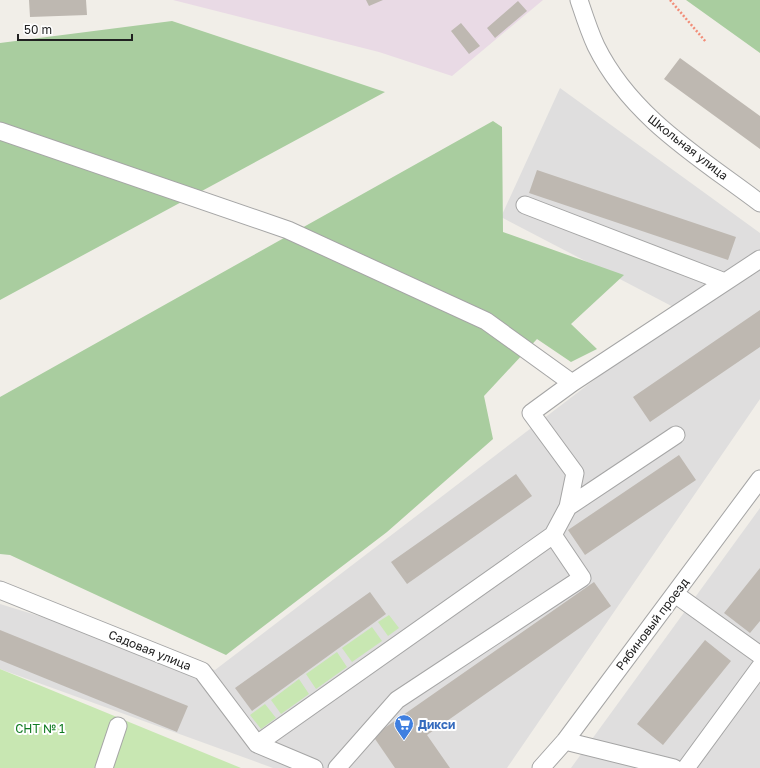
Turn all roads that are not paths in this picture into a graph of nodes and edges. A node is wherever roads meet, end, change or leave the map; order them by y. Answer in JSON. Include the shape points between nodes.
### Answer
{"nodes":[{"id":1,"x":578,"y":0,"type":"edge"},
{"id":2,"x":0,"y":131,"type":"edge"},
{"id":3,"x":760,"y":203,"type":"edge"},
{"id":4,"x":525,"y":205,"type":"dead end"},
{"id":5,"x":760,"y":258,"type":"edge"},
{"id":6,"x":725,"y":282,"type":"junction"},
{"id":7,"x":572,"y":383,"type":"junction"},
{"id":8,"x":676,"y":435,"type":"dead end"},
{"id":9,"x":760,"y":479,"type":"edge"},
{"id":10,"x":568,"y":507,"type":"junction"},
{"id":11,"x":553,"y":535,"type":"junction"},
{"id":12,"x":0,"y":590,"type":"edge"},
{"id":13,"x":675,"y":594,"type":"junction"},
{"id":14,"x":760,"y":655,"type":"edge"},
{"id":15,"x":760,"y":667,"type":"edge"},
{"id":16,"x":118,"y":726,"type":"dead end"},
{"id":17,"x":565,"y":741,"type":"junction"},
{"id":18,"x":257,"y":744,"type":"junction"},
{"id":19,"x":104,"y":768,"type":"edge"},
{"id":20,"x":314,"y":768,"type":"edge"},
{"id":21,"x":337,"y":768,"type":"edge"},
{"id":22,"x":541,"y":768,"type":"edge"},
{"id":23,"x":674,"y":768,"type":"edge"},
{"id":24,"x":686,"y":768,"type":"edge"}],
"edges":[{"from":1,"to":3,"type":"street","name":"Школьная улица","via":[[596,45],[612,74],[630,98],[652,121]]},
{"from":2,"to":7,"type":"street","via":[[288,230],[486,321]]},
{"from":4,"to":6,"type":"street"},
{"from":5,"to":6,"type":"street"},
{"from":6,"to":7,"type":"street"},
{"from":7,"to":10,"type":"street","via":[[531,413],[575,473]]},
{"from":8,"to":10,"type":"street"},
{"from":9,"to":13,"type":"street","name":"Рябиновый проезд"},
{"from":10,"to":11,"type":"street"},
{"from":11,"to":18,"type":"street"},
{"from":11,"to":21,"type":"street","via":[[582,578],[397,700]]},
{"from":12,"to":18,"type":"street","name":"Садовая улица","via":[[202,671]]},
{"from":13,"to":14,"type":"street"},
{"from":13,"to":17,"type":"street","name":"Рябиновый проезд"},
{"from":15,"to":24,"type":"street"},
{"from":16,"to":19,"type":"street"},
{"from":17,"to":22,"type":"street","name":"Рябиновый проезд"},
{"from":17,"to":23,"type":"street"},
{"from":18,"to":20,"type":"street"}]}
